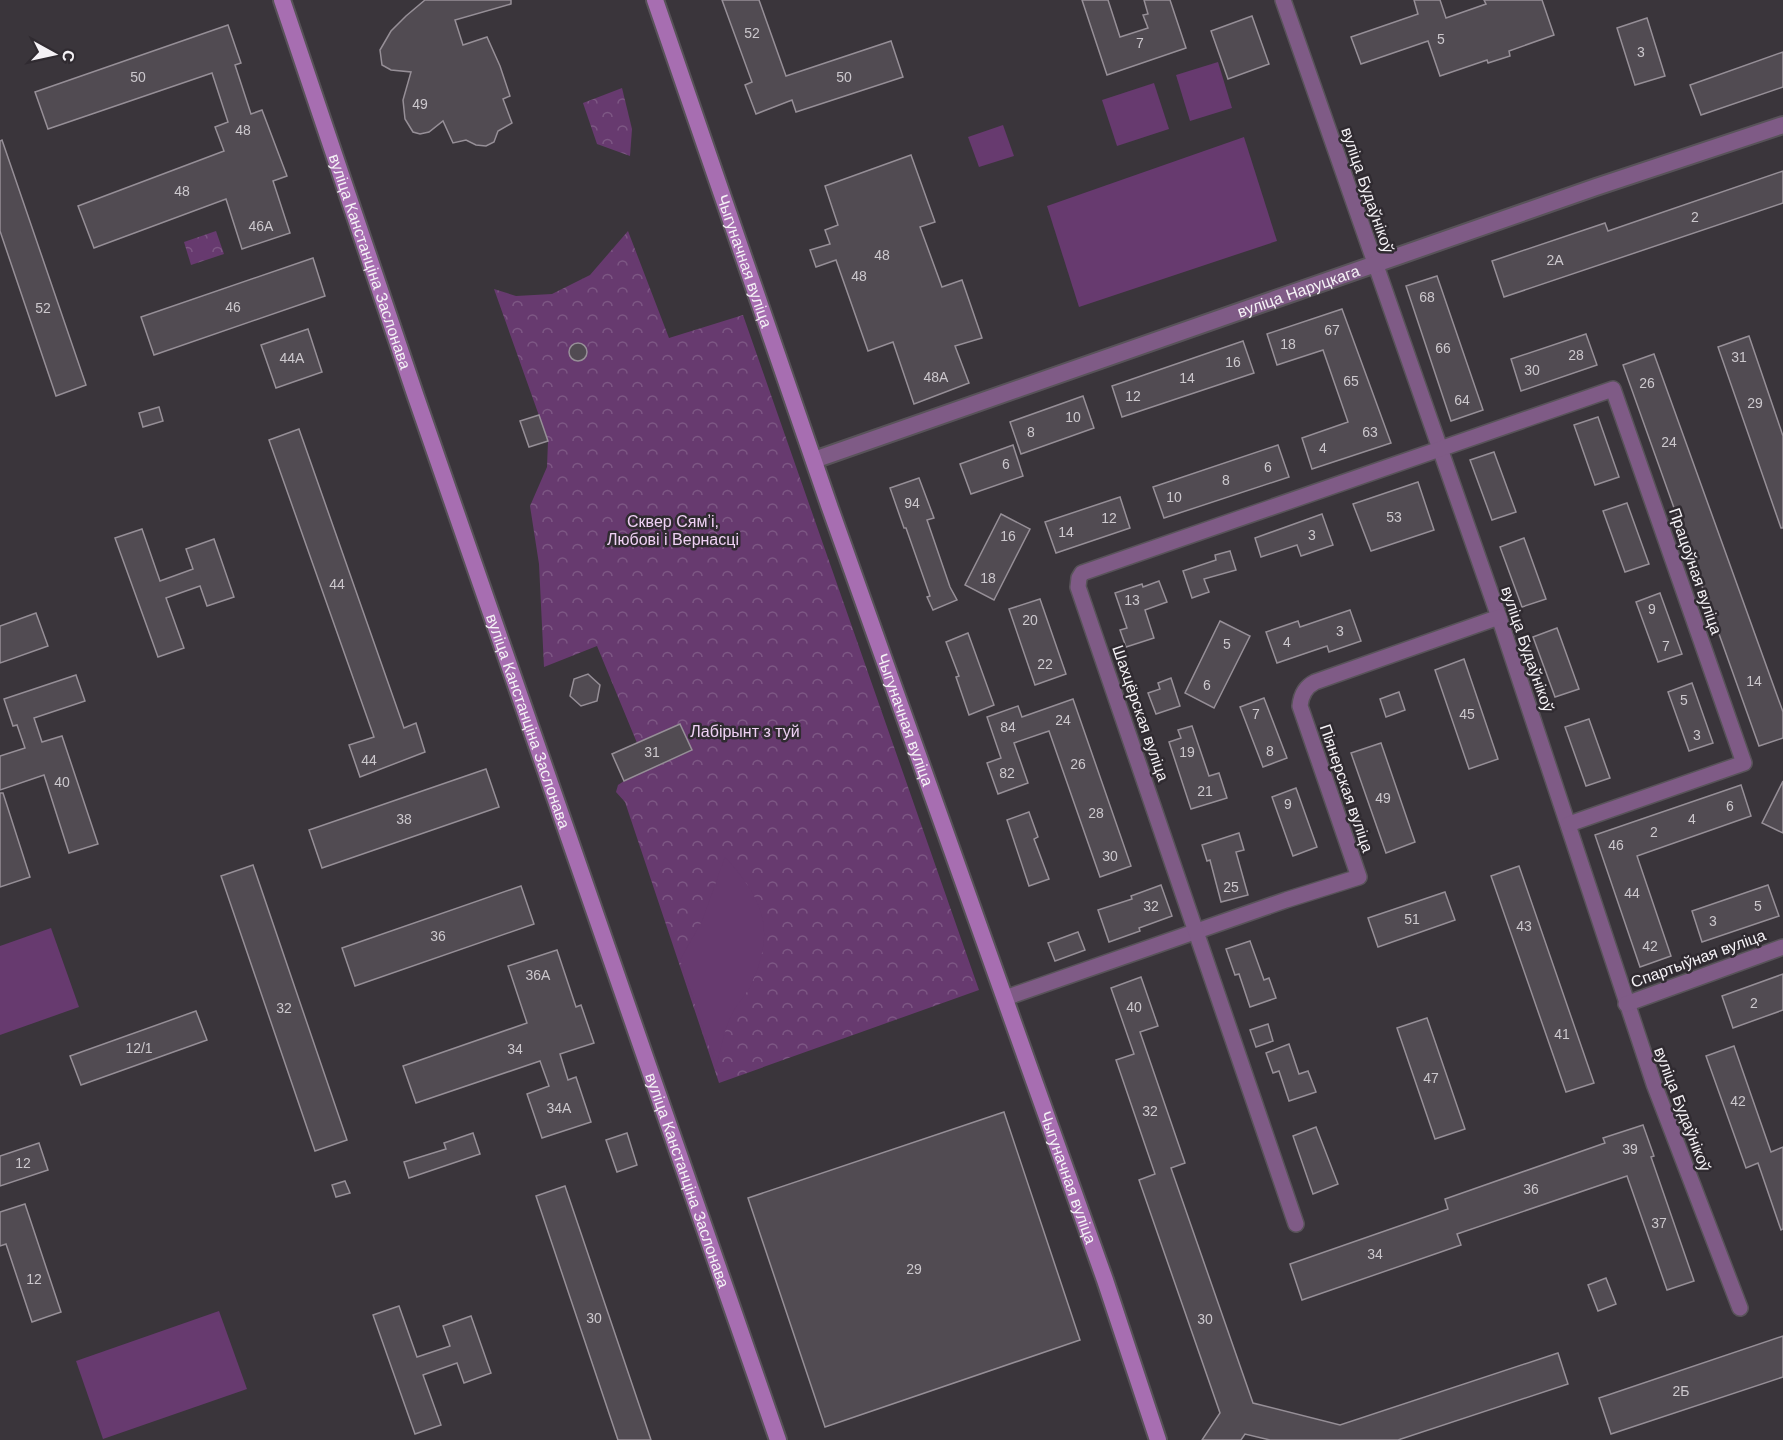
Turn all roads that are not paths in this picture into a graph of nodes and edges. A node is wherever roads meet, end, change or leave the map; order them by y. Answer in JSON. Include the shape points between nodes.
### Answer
{"nodes":[{"id":1,"x":282,"y":0,"type":"edge"},
{"id":2,"x":655,"y":0,"type":"edge"},
{"id":3,"x":1284,"y":0,"type":"edge"},
{"id":4,"x":1783,"y":125,"type":"edge"},
{"id":5,"x":1375,"y":264,"type":"junction"},
{"id":6,"x":1440,"y":449,"type":"junction"},
{"id":7,"x":814,"y":460,"type":"junction"},
{"id":8,"x":1498,"y":617,"type":"junction"},
{"id":9,"x":1569,"y":824,"type":"junction"},
{"id":10,"x":1197,"y":931,"type":"junction"},
{"id":11,"x":1783,"y":947,"type":"edge"},
{"id":12,"x":1005,"y":998,"type":"junction"},
{"id":13,"x":1626,"y":1004,"type":"junction"},
{"id":14,"x":1296,"y":1224,"type":"dead end"},
{"id":15,"x":1740,"y":1308,"type":"dead end"},
{"id":16,"x":778,"y":1440,"type":"edge"},
{"id":17,"x":1158,"y":1440,"type":"edge"}],
"edges":[{"from":1,"to":16,"type":"main road","name":"вуліца Канстанціна Заслонава"},
{"from":2,"to":7,"type":"main road","name":"Чыгуначная вуліца"},
{"from":3,"to":5,"type":"street","name":"вуліца Будаўнікоў"},
{"from":4,"to":5,"type":"street","name":"вуліца Наруцкага"},
{"from":5,"to":6,"type":"street","name":"вуліца Будаўнікоў"},
{"from":5,"to":7,"type":"street","name":"вуліца Наруцкага"},
{"from":6,"to":8,"type":"street","name":"вуліца Будаўнікоў"},
{"from":6,"to":9,"type":"street","name":"Працоўная вуліца","via":[[1613,389],[1744,763]]},
{"from":6,"to":10,"type":"street","name":"Шахцёрская вуліца","via":[[1086,571],[1079,578],[1078,587]]},
{"from":7,"to":12,"type":"main road","name":"Чыгуначная вуліца"},
{"from":8,"to":9,"type":"street","name":"вуліца Будаўнікоў"},
{"from":8,"to":10,"type":"street","name":"Піянерская вуліца","via":[[1309,685],[1300,706],[1359,877]]},
{"from":9,"to":13,"type":"street","name":"вуліца Будаўнікоў"},
{"from":10,"to":12,"type":"street","name":"Піянерская вуліца"},
{"from":10,"to":14,"type":"street","name":"Шахцёрская вуліца"},
{"from":11,"to":13,"type":"street","name":"Спартыўная вуліца"},
{"from":12,"to":17,"type":"main road","name":"Чыгуначная вуліца"},
{"from":13,"to":15,"type":"street","name":"вуліца Будаўнікоў"}]}
